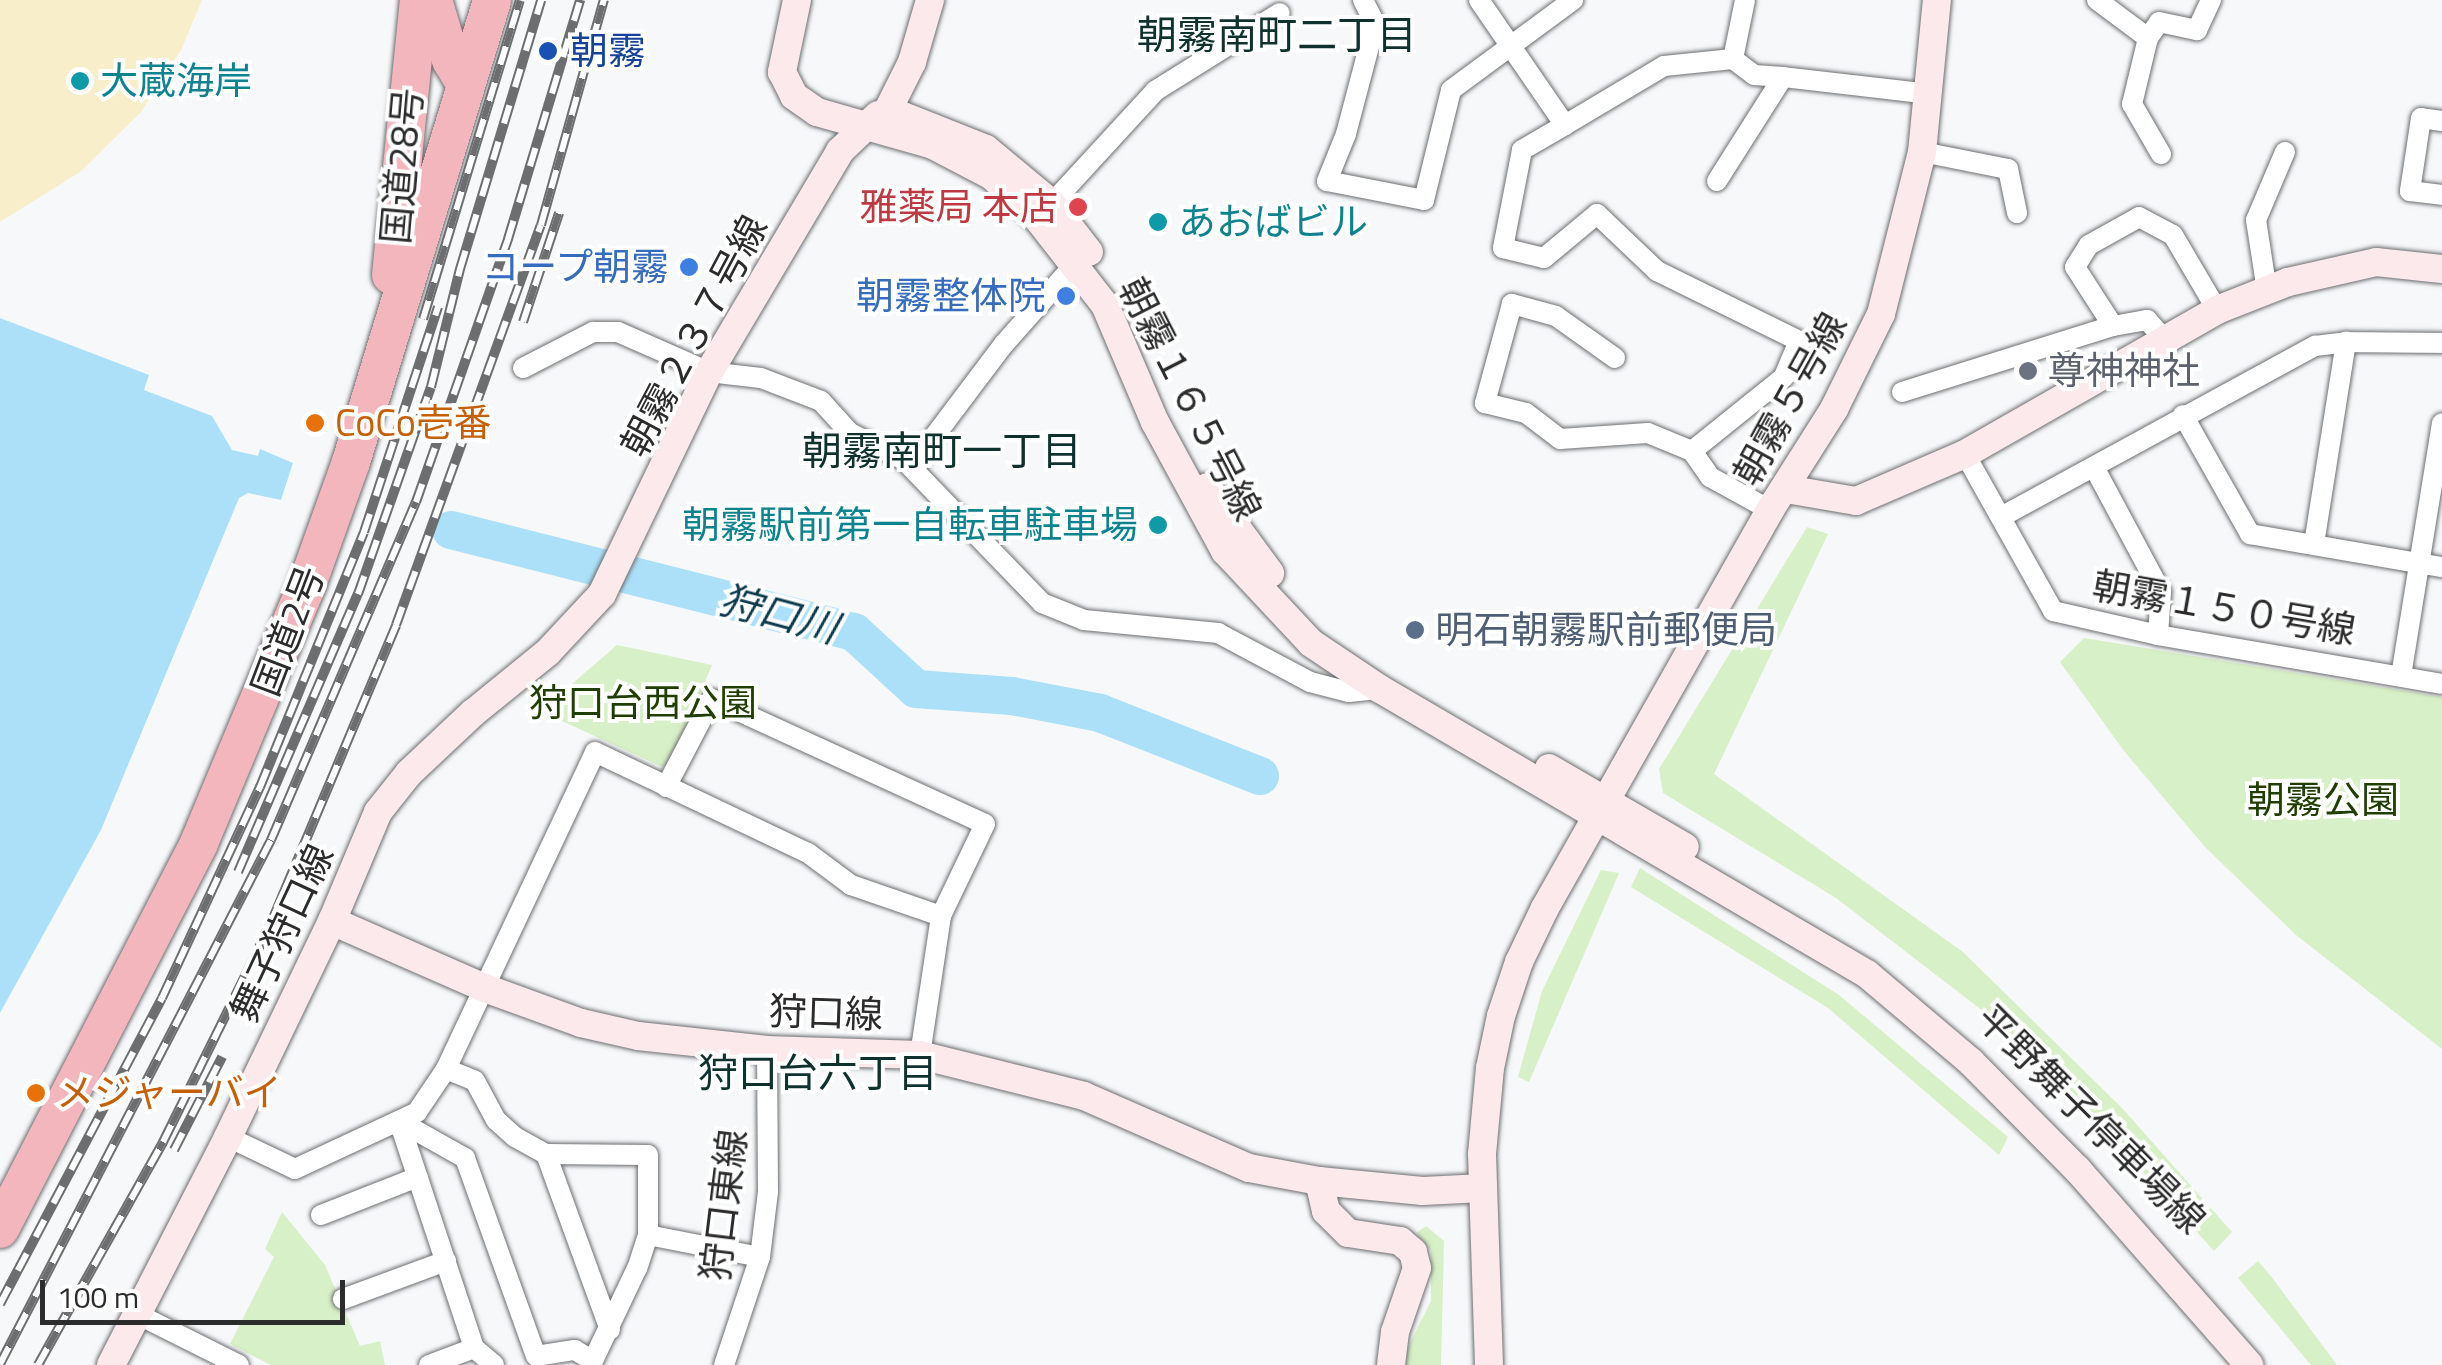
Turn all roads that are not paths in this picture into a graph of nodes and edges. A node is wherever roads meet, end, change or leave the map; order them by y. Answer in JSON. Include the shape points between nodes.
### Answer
{"nodes":[{"id":1,"x":418,"y":0,"type":"edge"},
{"id":2,"x":436,"y":0,"type":"edge"},
{"id":3,"x":492,"y":0,"type":"edge"},
{"id":4,"x":797,"y":0,"type":"edge"},
{"id":5,"x":930,"y":0,"type":"edge"},
{"id":6,"x":1363,"y":0,"type":"edge"},
{"id":7,"x":1479,"y":0,"type":"edge"},
{"id":8,"x":1573,"y":0,"type":"edge"},
{"id":9,"x":1745,"y":0,"type":"edge"},
{"id":10,"x":1936,"y":0,"type":"edge"},
{"id":11,"x":2097,"y":0,"type":"edge"},
{"id":12,"x":2210,"y":0,"type":"edge"},
{"id":13,"x":1280,"y":12,"type":"dead end"},
{"id":14,"x":2148,"y":38,"type":"junction"},
{"id":15,"x":1512,"y":46,"type":"junction"},
{"id":16,"x":1733,"y":59,"type":"junction"},
{"id":17,"x":1783,"y":76,"type":"junction"},
{"id":18,"x":466,"y":84,"type":"junction"},
{"id":19,"x":1929,"y":94,"type":"junction"},
{"id":20,"x":877,"y":116,"type":"junction"},
{"id":21,"x":2442,"y":121,"type":"edge"},
{"id":22,"x":1564,"y":125,"type":"junction"},
{"id":23,"x":1922,"y":152,"type":"junction"},
{"id":24,"x":2285,"y":152,"type":"dead end"},
{"id":25,"x":2161,"y":154,"type":"dead end"},
{"id":26,"x":1716,"y":181,"type":"dead end"},
{"id":27,"x":2442,"y":195,"type":"edge"},
{"id":28,"x":1044,"y":211,"type":"junction"},
{"id":29,"x":2016,"y":213,"type":"dead end"},
{"id":30,"x":1082,"y":256,"type":"junction"},
{"id":31,"x":2442,"y":269,"type":"edge"},
{"id":32,"x":2267,"y":291,"type":"junction"},
{"id":33,"x":2217,"y":310,"type":"junction"},
{"id":34,"x":2113,"y":326,"type":"junction"},
{"id":35,"x":392,"y":333,"type":"junction"},
{"id":36,"x":2167,"y":342,"type":"junction"},
{"id":37,"x":2346,"y":342,"type":"junction"},
{"id":38,"x":2442,"y":344,"type":"edge"},
{"id":39,"x":1616,"y":358,"type":"dead end"},
{"id":40,"x":523,"y":368,"type":"dead end"},
{"id":41,"x":709,"y":372,"type":"junction"},
{"id":42,"x":1902,"y":392,"type":"dead end"},
{"id":43,"x":2184,"y":415,"type":"junction"},
{"id":44,"x":2442,"y":423,"type":"edge"},
{"id":45,"x":1692,"y":451,"type":"junction"},
{"id":46,"x":1965,"y":454,"type":"junction"},
{"id":47,"x":2094,"y":466,"type":"junction"},
{"id":48,"x":914,"y":470,"type":"junction"},
{"id":49,"x":1778,"y":500,"type":"junction"},
{"id":50,"x":2000,"y":517,"type":"junction"},
{"id":51,"x":2314,"y":544,"type":"junction"},
{"id":52,"x":2419,"y":564,"type":"junction"},
{"id":53,"x":2442,"y":567,"type":"edge"},
{"id":54,"x":602,"y":594,"type":"joint"},
{"id":55,"x":2158,"y":635,"type":"junction"},
{"id":56,"x":2400,"y":676,"type":"junction"},
{"id":57,"x":2442,"y":684,"type":"edge"},
{"id":58,"x":1380,"y":689,"type":"junction"},
{"id":59,"x":666,"y":787,"type":"junction"},
{"id":60,"x":1601,"y":807,"type":"junction"},
{"id":61,"x":941,"y":916,"type":"junction"},
{"id":62,"x":332,"y":921,"type":"junction"},
{"id":63,"x":482,"y":986,"type":"junction"},
{"id":64,"x":768,"y":1050,"type":"junction"},
{"id":65,"x":920,"y":1054,"type":"junction"},
{"id":66,"x":446,"y":1069,"type":"junction"},
{"id":67,"x":400,"y":1121,"type":"junction"},
{"id":68,"x":228,"y":1136,"type":"junction"},
{"id":69,"x":546,"y":1154,"type":"junction"},
{"id":70,"x":418,"y":1177,"type":"junction"},
{"id":71,"x":1319,"y":1182,"type":"junction"},
{"id":72,"x":1484,"y":1188,"type":"junction"},
{"id":73,"x":321,"y":1214,"type":"dead end"},
{"id":74,"x":0,"y":1229,"type":"edge"},
{"id":75,"x":648,"y":1235,"type":"junction"},
{"id":76,"x":760,"y":1257,"type":"junction"},
{"id":77,"x":446,"y":1261,"type":"junction"},
{"id":78,"x":343,"y":1299,"type":"dead end"},
{"id":79,"x":137,"y":1314,"type":"junction"},
{"id":80,"x":610,"y":1330,"type":"junction"},
{"id":81,"x":474,"y":1348,"type":"junction"},
{"id":82,"x":533,"y":1361,"type":"edge"},
{"id":83,"x":592,"y":1363,"type":"edge"},
{"id":84,"x":111,"y":1365,"type":"edge"},
{"id":85,"x":240,"y":1365,"type":"edge"},
{"id":86,"x":429,"y":1365,"type":"edge"},
{"id":87,"x":494,"y":1365,"type":"edge"},
{"id":88,"x":724,"y":1365,"type":"edge"},
{"id":89,"x":1391,"y":1365,"type":"edge"},
{"id":90,"x":1489,"y":1365,"type":"edge"},
{"id":91,"x":2249,"y":1365,"type":"edge"},
{"id":92,"x":2269,"y":1365,"type":"edge"}],
"edges":[{"from":1,"to":35,"type":"highway","name":"国道28号","via":[[390,288]]},
{"from":2,"to":3,"type":"highway","via":[[456,10]]},
{"from":2,"to":18,"type":"highway","name":"国道28号","via":[[450,60]]},
{"from":3,"to":18,"type":"highway","name":"国道2号"},
{"from":4,"to":20,"type":"street","name":"朝霧１６５号線","via":[[782,72],[794,96],[817,112]]},
{"from":5,"to":20,"type":"street","name":"朝霧２３７号線","via":[[912,62]]},
{"from":6,"to":15,"type":"street","via":[[1374,24],[1327,182],[1424,200],[1451,90]]},
{"from":7,"to":15,"type":"street"},
{"from":8,"to":15,"type":"street"},
{"from":9,"to":16,"type":"street"},
{"from":10,"to":19,"type":"street","name":"朝霧５号線"},
{"from":11,"to":14,"type":"street"},
{"from":12,"to":14,"type":"street","via":[[2197,30],[2159,22]]},
{"from":13,"to":28,"type":"street","via":[[1155,91]]},
{"from":14,"to":25,"type":"street","via":[[2132,104]]},
{"from":15,"to":22,"type":"street"},
{"from":16,"to":17,"type":"street","via":[[1754,75]]},
{"from":16,"to":22,"type":"street","via":[[1664,66]]},
{"from":17,"to":19,"type":"street"},
{"from":17,"to":26,"type":"street"},
{"from":18,"to":35,"type":"highway","name":"国道2号"},
{"from":19,"to":23,"type":"street","name":"朝霧５号線"},
{"from":20,"to":28,"type":"street","name":"朝霧１６５号線"},
{"from":20,"to":41,"type":"street","name":"朝霧２３７号線","via":[[840,151]]},
{"from":21,"to":27,"type":"street","via":[[2421,118],[2410,190]]},
{"from":22,"to":45,"type":"street","via":[[1522,150],[1503,248],[1544,258],[1597,214],[1657,272],[1799,341],[1784,377]]},
{"from":23,"to":29,"type":"street","via":[[2008,168]]},
{"from":23,"to":49,"type":"street","name":"朝霧５号線","via":[[1880,314],[1834,409]]},
{"from":24,"to":32,"type":"street","via":[[2256,220]]},
{"from":28,"to":30,"type":"street","name":"朝霧１６５号線"},
{"from":30,"to":48,"type":"street","via":[[1004,344]]},
{"from":30,"to":58,"type":"street","name":"朝霧１６５号線","via":[[1164,440],[1225,550],[1312,642]]},
{"from":30,"to":60,"type":"street","name":"朝霧１６５号線","via":[[1119,295],[1202,478],[1253,555],[1323,631]]},
{"from":31,"to":32,"type":"street","via":[[2376,262]]},
{"from":32,"to":33,"type":"street"},
{"from":33,"to":34,"type":"street","via":[[2173,236],[2139,217],[2089,245],[2074,267]]},
{"from":33,"to":36,"type":"street"},
{"from":34,"to":36,"type":"street","via":[[2147,320]]},
{"from":34,"to":42,"type":"street"},
{"from":35,"to":74,"type":"highway","name":"国道2号","via":[[308,582],[206,827]]},
{"from":36,"to":46,"type":"street"},
{"from":37,"to":38,"type":"street"},
{"from":37,"to":43,"type":"street","via":[[2316,346]]},
{"from":37,"to":51,"type":"street"},
{"from":39,"to":45,"type":"street","via":[[1556,316],[1512,304],[1485,402],[1526,412],[1560,439],[1648,432]]},
{"from":40,"to":41,"type":"street","via":[[593,332],[618,332]]},
{"from":41,"to":48,"type":"street","via":[[761,378],[821,401],[850,433]]},
{"from":41,"to":54,"type":"street","name":"朝霧２３７号線"},
{"from":43,"to":47,"type":"street"},
{"from":43,"to":51,"type":"street","via":[[2250,534]]},
{"from":44,"to":52,"type":"street"},
{"from":45,"to":49,"type":"street","via":[[1710,478]]},
{"from":46,"to":49,"type":"street","via":[[1856,500]]},
{"from":46,"to":50,"type":"street","name":"朝霧１５０号線"},
{"from":47,"to":50,"type":"street"},
{"from":47,"to":55,"type":"street","via":[[2161,592]]},
{"from":48,"to":58,"type":"street","via":[[1042,602],[1084,620],[1218,633],[1310,682],[1349,692]]},
{"from":49,"to":60,"type":"street","name":"朝霧５号線"},
{"from":50,"to":55,"type":"street","name":"朝霧１５０号線","via":[[2053,612]]},
{"from":51,"to":52,"type":"street"},
{"from":52,"to":53,"type":"street"},
{"from":52,"to":56,"type":"street"},
{"from":54,"to":62,"type":"street","name":"舞子狩口線","via":[[548,652],[409,772],[378,812]]},
{"from":55,"to":56,"type":"street","name":"朝霧１５０号線"},
{"from":56,"to":57,"type":"street","name":"朝霧１５０号線"},
{"from":58,"to":60,"type":"street","name":"朝霧１６５号線"},
{"from":59,"to":61,"type":"street","via":[[808,853],[852,885]]},
{"from":59,"to":61,"type":"street","via":[[712,699],[833,752],[985,824]]},
{"from":59,"to":63,"type":"street","via":[[595,752]]},
{"from":60,"to":72,"type":"street","via":[[1519,962],[1500,1016],[1484,1110]]},
{"from":60,"to":91,"type":"street","name":"平野舞子停車場線","via":[[1867,974],[1971,1062],[2076,1168]]},
{"from":60,"to":92,"type":"street","name":"平野舞子停車場線","via":[[1874,964],[2057,1126]]},
{"from":61,"to":65,"type":"street"},
{"from":62,"to":63,"type":"street","name":"狩口線"},
{"from":62,"to":68,"type":"street","name":"舞子狩口線"},
{"from":63,"to":64,"type":"street","name":"狩口線","via":[[638,1036]]},
{"from":63,"to":66,"type":"street"},
{"from":64,"to":65,"type":"street","name":"狩口線"},
{"from":64,"to":76,"type":"street","name":"狩口東線","via":[[768,1192]]},
{"from":65,"to":71,"type":"street","name":"狩口線","via":[[1084,1096],[1248,1168]]},
{"from":66,"to":67,"type":"street","via":[[418,1112]]},
{"from":66,"to":69,"type":"street","via":[[475,1080],[496,1120]]},
{"from":67,"to":68,"type":"street","via":[[295,1169]]},
{"from":67,"to":70,"type":"street"},
{"from":67,"to":82,"type":"street","via":[[465,1158]]},
{"from":68,"to":79,"type":"street","name":"舞子狩口線"},
{"from":69,"to":75,"type":"street","via":[[648,1155]]},
{"from":69,"to":80,"type":"street"},
{"from":70,"to":73,"type":"street"},
{"from":70,"to":77,"type":"street"},
{"from":71,"to":72,"type":"street","via":[[1423,1191]]},
{"from":71,"to":89,"type":"street","via":[[1336,1225],[1359,1237],[1400,1241],[1416,1260]]},
{"from":72,"to":90,"type":"street"},
{"from":75,"to":76,"type":"street"},
{"from":75,"to":80,"type":"street"},
{"from":76,"to":88,"type":"street","name":"狩口東線"},
{"from":77,"to":78,"type":"street"},
{"from":77,"to":81,"type":"street"},
{"from":79,"to":84,"type":"street","name":"舞子狩口線"},
{"from":79,"to":85,"type":"street"},
{"from":80,"to":83,"type":"street"},
{"from":81,"to":86,"type":"street"},
{"from":81,"to":87,"type":"street"},
{"from":82,"to":83,"type":"street","via":[[575,1350]]}]}
